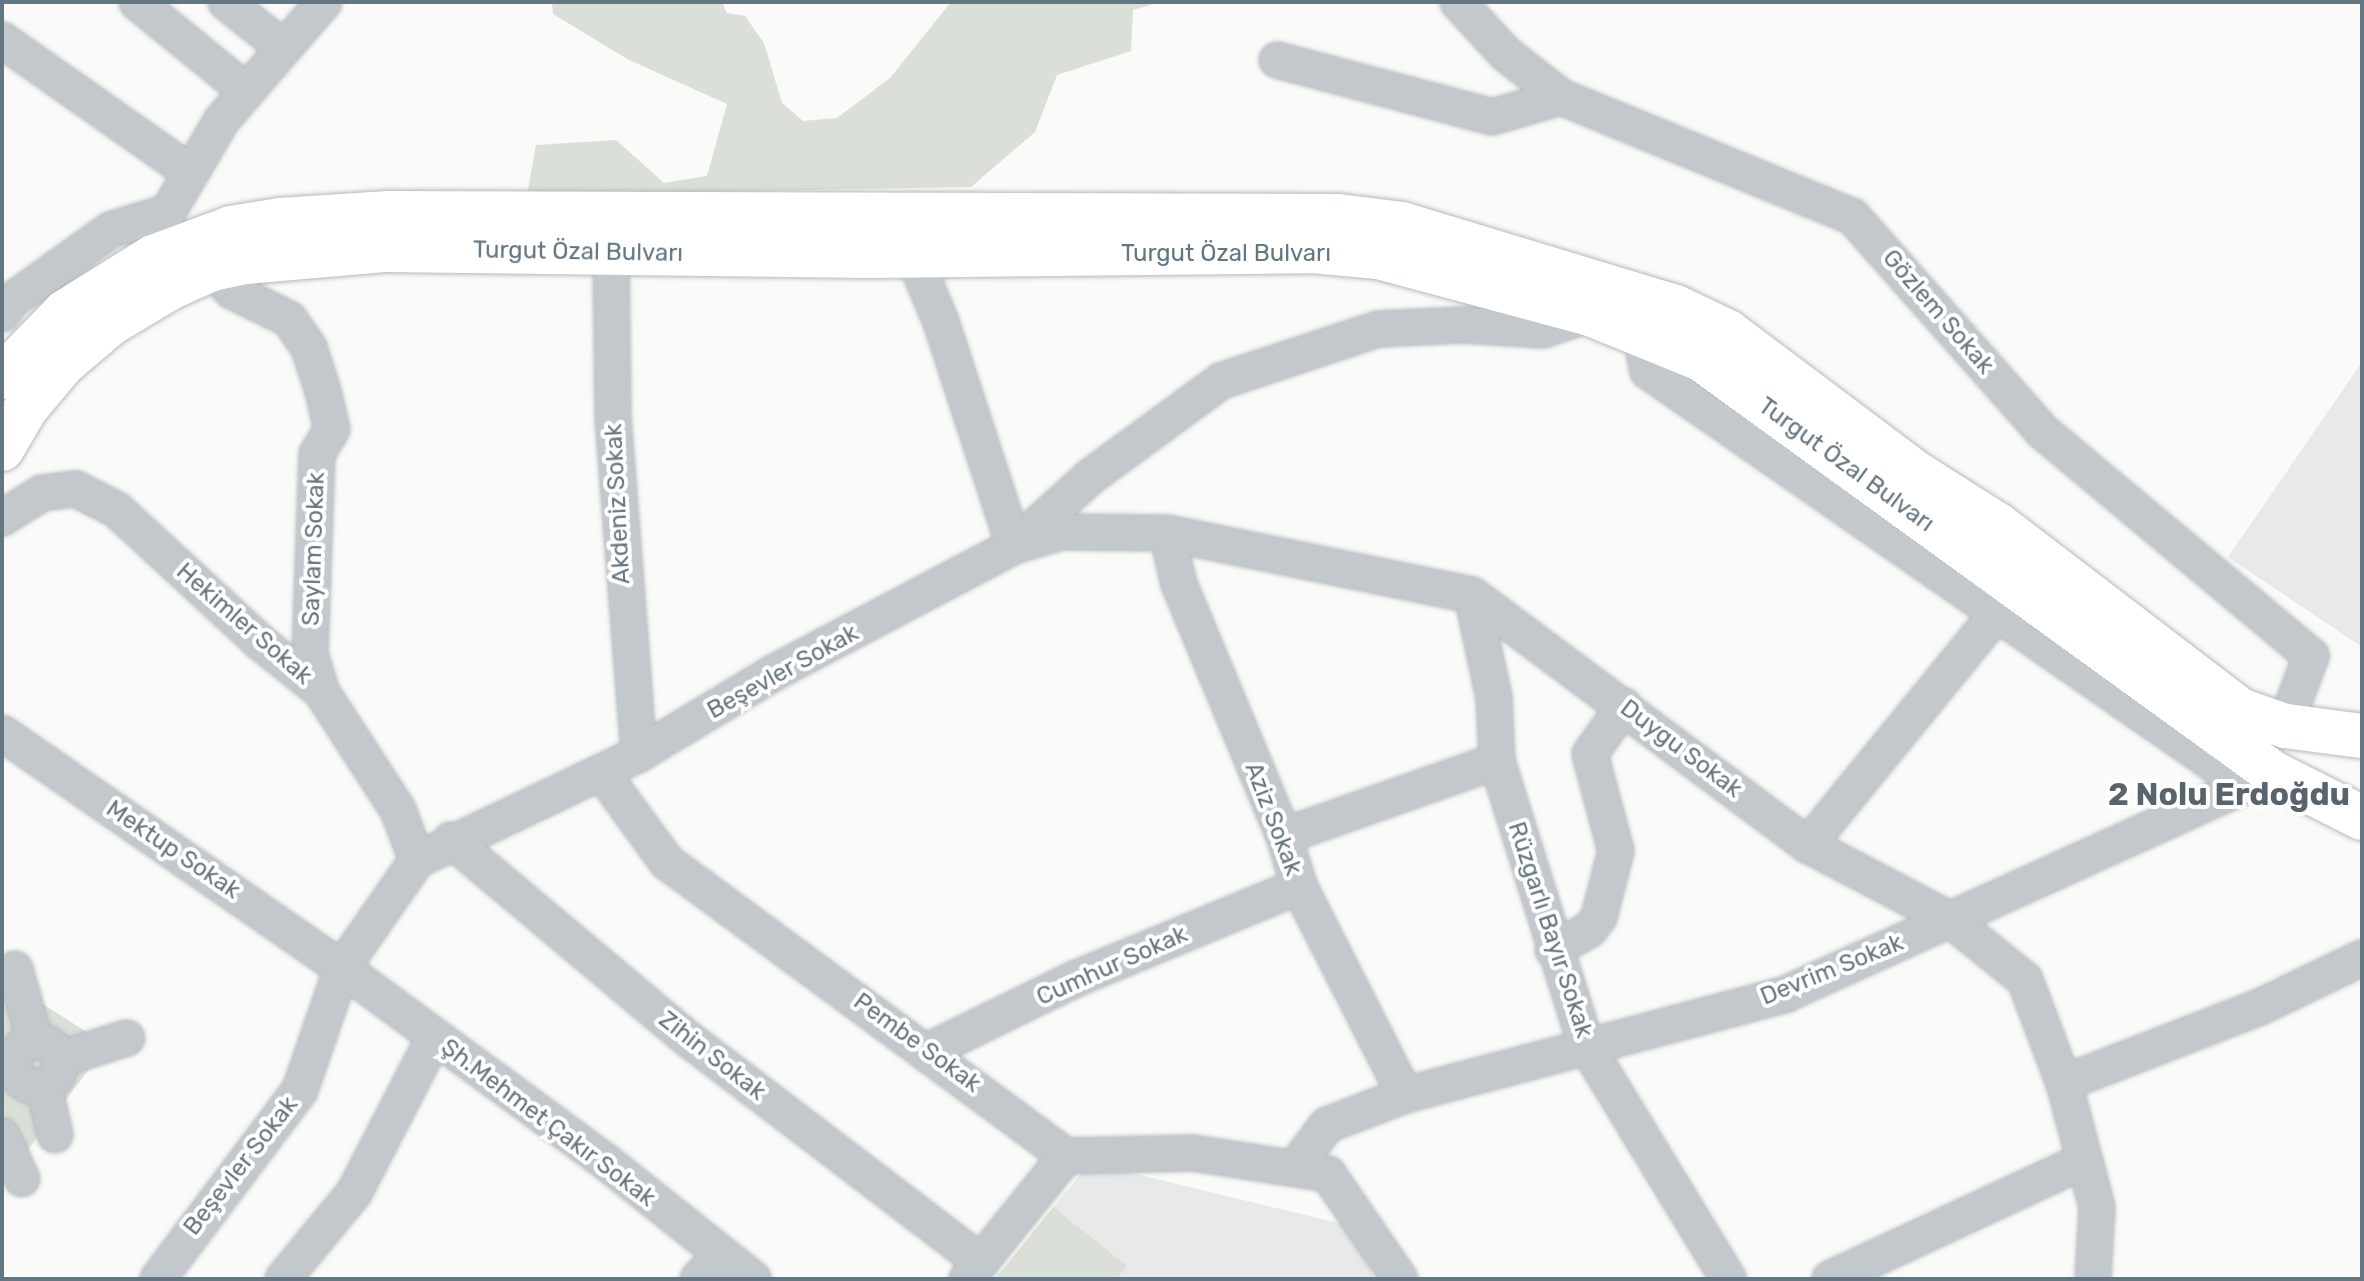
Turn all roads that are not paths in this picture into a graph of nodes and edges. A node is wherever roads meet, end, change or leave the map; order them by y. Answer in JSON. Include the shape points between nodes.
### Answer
{"nodes":[{"id":1,"x":137,"y":2,"type":"edge"},
{"id":2,"x":226,"y":2,"type":"edge"},
{"id":3,"x":324,"y":2,"type":"edge"},
{"id":4,"x":1458,"y":2,"type":"edge"},
{"id":5,"x":2,"y":40,"type":"edge"},
{"id":6,"x":282,"y":47,"type":"junction"},
{"id":7,"x":1277,"y":60,"type":"dead end"},
{"id":8,"x":245,"y":90,"type":"junction"},
{"id":9,"x":1561,"y":97,"type":"junction"},
{"id":10,"x":190,"y":172,"type":"junction"},
{"id":11,"x":191,"y":240,"type":"junction"},
{"id":12,"x":611,"y":254,"type":"junction"},
{"id":13,"x":913,"y":255,"type":"junction"},
{"id":14,"x":2,"y":314,"type":"edge"},
{"id":15,"x":1590,"y":314,"type":"junction"},
{"id":16,"x":1640,"y":331,"type":"junction"},
{"id":17,"x":2,"y":377,"type":"edge"},
{"id":18,"x":2,"y":449,"type":"edge"},
{"id":19,"x":2,"y":518,"type":"edge"},
{"id":20,"x":1167,"y":533,"type":"junction"},
{"id":21,"x":1014,"y":546,"type":"junction"},
{"id":22,"x":1472,"y":595,"type":"junction"},
{"id":23,"x":1997,"y":613,"type":"junction"},
{"id":24,"x":321,"y":691,"type":"junction"},
{"id":25,"x":1624,"y":706,"type":"junction"},
{"id":26,"x":2285,"y":726,"type":"junction"},
{"id":27,"x":2,"y":733,"type":"edge"},
{"id":28,"x":2362,"y":736,"type":"edge"},
{"id":29,"x":639,"y":754,"type":"junction"},
{"id":30,"x":1497,"y":761,"type":"junction"},
{"id":31,"x":602,"y":773,"type":"junction"},
{"id":32,"x":2259,"y":779,"type":"junction"},
{"id":33,"x":2362,"y":818,"type":"edge"},
{"id":34,"x":1284,"y":836,"type":"junction"},
{"id":35,"x":451,"y":840,"type":"junction"},
{"id":36,"x":1808,"y":845,"type":"junction"},
{"id":37,"x":417,"y":860,"type":"junction"},
{"id":38,"x":1299,"y":886,"type":"junction"},
{"id":39,"x":1951,"y":920,"type":"junction"},
{"id":40,"x":1553,"y":950,"type":"junction"},
{"id":41,"x":2362,"y":958,"type":"edge"},
{"id":42,"x":342,"y":968,"type":"junction"},
{"id":43,"x":15,"y":969,"type":"dead end"},
{"id":44,"x":127,"y":1038,"type":"dead end"},
{"id":45,"x":434,"y":1038,"type":"junction"},
{"id":46,"x":1586,"y":1045,"type":"junction"},
{"id":47,"x":928,"y":1051,"type":"junction"},
{"id":48,"x":25,"y":1068,"type":"edge"},
{"id":49,"x":2064,"y":1083,"type":"junction"},
{"id":50,"x":1405,"y":1095,"type":"junction"},
{"id":51,"x":2,"y":1136,"type":"edge"},
{"id":52,"x":1066,"y":1156,"type":"junction"},
{"id":53,"x":2085,"y":1160,"type":"junction"},
{"id":54,"x":1296,"y":1166,"type":"junction"},
{"id":55,"x":709,"y":1268,"type":"edge"},
{"id":56,"x":974,"y":1270,"type":"edge"},
{"id":57,"x":158,"y":1279,"type":"edge"},
{"id":58,"x":283,"y":1279,"type":"edge"},
{"id":59,"x":753,"y":1279,"type":"edge"},
{"id":60,"x":1400,"y":1279,"type":"edge"},
{"id":61,"x":1728,"y":1279,"type":"edge"},
{"id":62,"x":1830,"y":1279,"type":"edge"},
{"id":63,"x":2093,"y":1279,"type":"edge"}],
"edges":[{"from":1,"to":8,"type":"street"},
{"from":2,"to":6,"type":"street"},
{"from":3,"to":6,"type":"street"},
{"from":4,"to":9,"type":"street","name":"Gözlem Sokak","via":[[1506,54]]},
{"from":5,"to":10,"type":"street"},
{"from":6,"to":8,"type":"street"},
{"from":7,"to":9,"type":"street","via":[[1492,117]]},
{"from":8,"to":10,"type":"street"},
{"from":9,"to":26,"type":"street","name":"Gözlem Sokak","via":[[1853,217],[2042,431],[2311,656]]},
{"from":10,"to":11,"type":"street"},
{"from":11,"to":12,"type":"street","name":"Turgut Özal Bulvarı"},
{"from":11,"to":14,"type":"street","name":"Turgut Özal Bulvarı","via":[[110,230],[11,301]]},
{"from":11,"to":17,"type":"street","name":"Turgut Özal Bulvarı","via":[[153,257],[65,312]]},
{"from":11,"to":18,"type":"street","name":"Turgut Özal Bulvarı","via":[[63,364],[26,408]]},
{"from":11,"to":24,"type":"street","name":"Saylam Sokak","via":[[232,291],[289,319],[309,348],[323,391],[332,429],[317,454],[310,654]]},
{"from":11,"to":26,"type":"street","name":"Turgut Özal Bulvarı","via":[[280,220],[389,213],[1338,216],[1402,224],[1676,307],[1728,332],[1916,473],[1998,525],[2240,710]]},
{"from":12,"to":13,"type":"street","name":"Turgut Özal Bulvarı"},
{"from":12,"to":29,"type":"street","name":"Akdeniz Sokak","via":[[613,417]]},
{"from":13,"to":15,"type":"street","name":"Turgut Özal Bulvarı","via":[[1352,254],[1430,267]]},
{"from":13,"to":21,"type":"street","via":[[941,322]]},
{"from":15,"to":16,"type":"street","name":"Turgut Özal Bulvarı"},
{"from":15,"to":21,"type":"street","name":"Beşevler Sokak","via":[[1543,330],[1463,325],[1378,329],[1221,381],[1090,477]]},
{"from":16,"to":23,"type":"street","via":[[1648,371]]},
{"from":16,"to":32,"type":"street","name":"Turgut Özal Bulvarı","via":[[1701,359]]},
{"from":19,"to":24,"type":"street","name":"Hekimler Sokak","via":[[42,493],[76,489],[117,510]]},
{"from":20,"to":21,"type":"street","name":"Duygu Sokak","via":[[1061,532]]},
{"from":20,"to":22,"type":"street","name":"Duygu Sokak"},
{"from":20,"to":34,"type":"street","name":"Aziz Sokak","via":[[1179,584]]},
{"from":21,"to":29,"type":"street","name":"Beşevler Sokak","via":[[775,672]]},
{"from":22,"to":25,"type":"street","name":"Duygu Sokak"},
{"from":22,"to":30,"type":"street","name":"Rüzgarlı Bayır Sokak","via":[[1494,698]]},
{"from":23,"to":32,"type":"street"},
{"from":23,"to":36,"type":"street"},
{"from":24,"to":37,"type":"street","name":"Hekimler Sokak","via":[[398,810]]},
{"from":25,"to":36,"type":"street","name":"Duygu Sokak"},
{"from":25,"to":40,"type":"street","via":[[1590,754],[1616,851],[1599,917],[1589,930]]},
{"from":26,"to":28,"type":"street","name":"Turgut Özal Bulvarı"},
{"from":27,"to":42,"type":"street","name":"Mektup Sokak"},
{"from":29,"to":31,"type":"street","name":"Beşevler Sokak"},
{"from":30,"to":34,"type":"street"},
{"from":30,"to":40,"type":"street","name":"Rüzgarlı Bayır Sokak"},
{"from":31,"to":35,"type":"street","name":"Beşevler Sokak"},
{"from":31,"to":47,"type":"street","name":"Pembe Sokak","via":[[667,862]]},
{"from":32,"to":33,"type":"street","name":"Turgut Özal Bulvarı"},
{"from":32,"to":39,"type":"street","name":"Devrim Sokak"},
{"from":34,"to":38,"type":"street","name":"Aziz Sokak"},
{"from":35,"to":37,"type":"street","name":"Beşevler Sokak"},
{"from":35,"to":56,"type":"street","name":"Zihin Sokak"},
{"from":36,"to":39,"type":"street","name":"Duygu Sokak"},
{"from":37,"to":42,"type":"street","name":"Beşevler Sokak"},
{"from":38,"to":47,"type":"street","name":"Cumhur Sokak","via":[[1075,979]]},
{"from":38,"to":50,"type":"street","name":"Aziz Sokak"},
{"from":39,"to":46,"type":"street","name":"Devrim Sokak","via":[[1786,994]]},
{"from":39,"to":49,"type":"street","name":"Duygu Sokak","via":[[2025,980]]},
{"from":40,"to":46,"type":"street","name":"Rüzgarlı Bayır Sokak"},
{"from":41,"to":49,"type":"street","via":[[2260,1007]]},
{"from":42,"to":45,"type":"street","name":"Şh.Mehmet Çakır Sokak"},
{"from":42,"to":57,"type":"street","name":"Beşevler Sokak","via":[[300,1090]]},
{"from":43,"to":48,"type":"street"},
{"from":44,"to":48,"type":"street"},
{"from":45,"to":55,"type":"street","name":"Şh.Mehmet Çakır Sokak","via":[[606,1162]]},
{"from":45,"to":58,"type":"street","via":[[354,1193]]},
{"from":46,"to":50,"type":"street","name":"Devrim Sokak"},
{"from":46,"to":61,"type":"street","name":"Rüzgarlı Bayır Sokak"},
{"from":47,"to":52,"type":"street","name":"Pembe Sokak"},
{"from":48,"to":51,"type":"street","via":[[39,1156]]},
{"from":49,"to":53,"type":"street","name":"Duygu Sokak"},
{"from":50,"to":54,"type":"street","name":"Devrim Sokak","via":[[1327,1125]]},
{"from":52,"to":54,"type":"street","via":[[1193,1153]]},
{"from":52,"to":56,"type":"street"},
{"from":53,"to":62,"type":"street"},
{"from":53,"to":63,"type":"street","name":"Duygu Sokak","via":[[2097,1207]]},
{"from":54,"to":60,"type":"street","via":[[1328,1174]]},
{"from":55,"to":59,"type":"street","name":"Şh.Mehmet Çakır Sokak"}]}
